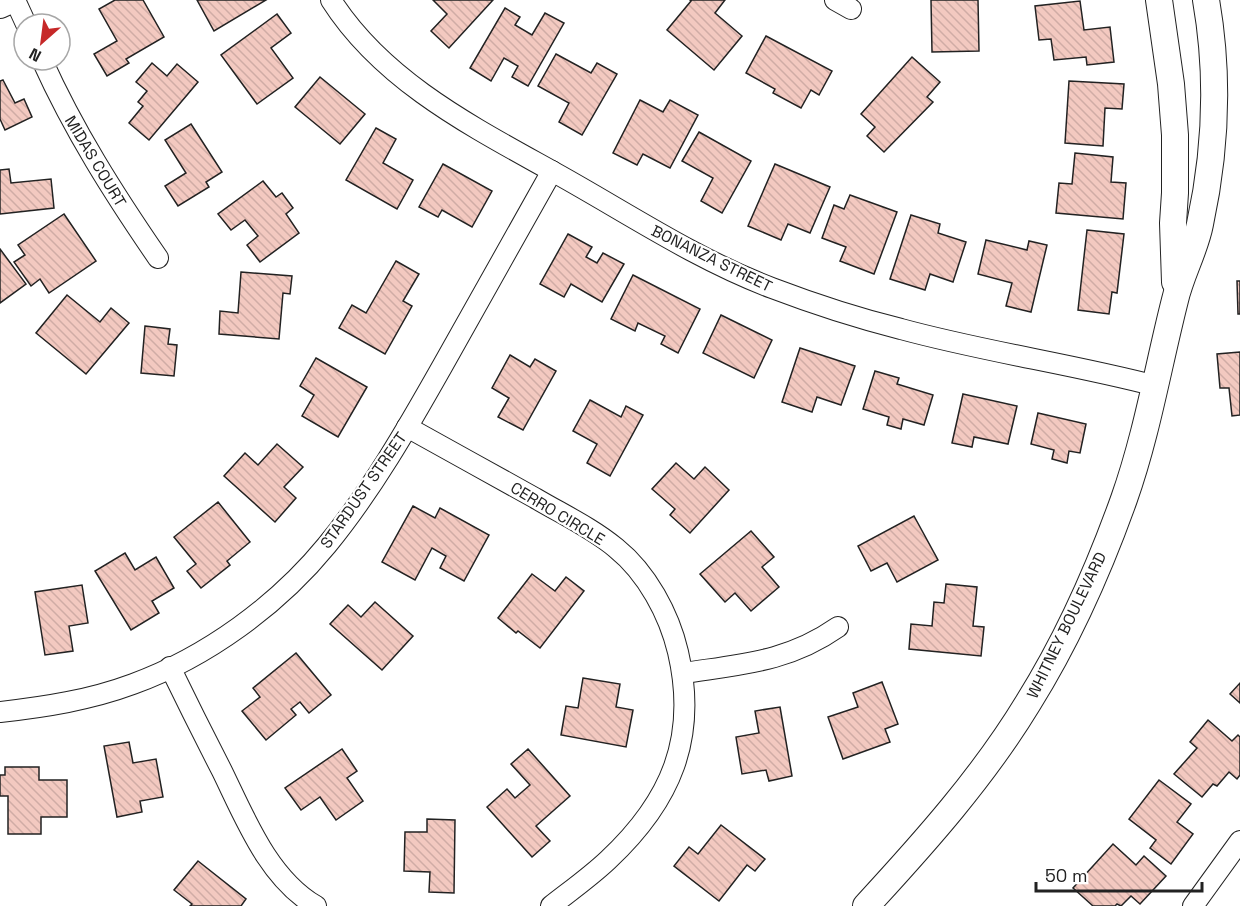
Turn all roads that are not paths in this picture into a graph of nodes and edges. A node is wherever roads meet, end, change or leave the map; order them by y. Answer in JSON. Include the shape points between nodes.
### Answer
{"nodes":[{"id":1,"x":13,"y":0,"type":"edge"},
{"id":2,"x":331,"y":0,"type":"edge"},
{"id":3,"x":1159,"y":0,"type":"edge"},
{"id":4,"x":1206,"y":0,"type":"edge"},
{"id":5,"x":0,"y":5,"type":"edge"},
{"id":6,"x":48,"y":72,"type":"edge"},
{"id":7,"x":552,"y":171,"type":"junction"},
{"id":8,"x":158,"y":258,"type":"dead end"},
{"id":9,"x":1175,"y":298,"type":"junction"},
{"id":10,"x":1156,"y":386,"type":"junction"},
{"id":11,"x":407,"y":427,"type":"junction"},
{"id":12,"x":838,"y":627,"type":"dead end"},
{"id":13,"x":170,"y":667,"type":"junction"},
{"id":14,"x":684,"y":673,"type":"junction"},
{"id":15,"x":0,"y":712,"type":"edge"},
{"id":16,"x":1240,"y":841,"type":"edge"},
{"id":17,"x":316,"y":906,"type":"edge"},
{"id":18,"x":551,"y":906,"type":"edge"},
{"id":19,"x":866,"y":906,"type":"edge"},
{"id":20,"x":1193,"y":906,"type":"edge"}],
"edges":[{"from":1,"to":5,"type":"street"},
{"from":2,"to":7,"type":"street","name":"BONANZA STREET","via":[[367,46],[401,78],[463,122]]},
{"from":3,"to":9,"type":"street","name":"WHITNEY BOULEVARD","via":[[1175,135]]},
{"from":4,"to":9,"type":"street","name":"WHITNEY BOULEVARD","via":[[1215,81],[1213,135],[1200,226]]},
{"from":6,"to":8,"type":"street","name":"MIDAS COURT","via":[[79,136]]},
{"from":7,"to":10,"type":"street","name":"BONANZA STREET","via":[[657,232],[770,287],[901,329]]},
{"from":7,"to":11,"type":"street","name":"STARDUST STREET"},
{"from":9,"to":10,"type":"street","name":"WHITNEY BOULEVARD"},
{"from":10,"to":19,"type":"street","name":"WHITNEY BOULEVARD","via":[[1124,497],[1104,550],[1084,598],[1029,702],[959,800]]},
{"from":11,"to":13,"type":"street","name":"STARDUST STREET","via":[[326,546],[284,590],[210,646]]},
{"from":11,"to":14,"type":"street","name":"CERRO CIRCLE","via":[[617,548],[641,574],[658,601],[675,638]]},
{"from":12,"to":14,"type":"street","via":[[820,640],[768,661]]},
{"from":13,"to":15,"type":"street","name":"STARDUST STREET","via":[[134,684],[85,699]]},
{"from":13,"to":17,"type":"street","via":[[264,851],[285,881]]},
{"from":14,"to":18,"type":"street","name":"CERRO CIRCLE","via":[[684,735],[664,789],[629,839]]},
{"from":16,"to":20,"type":"street"}]}
